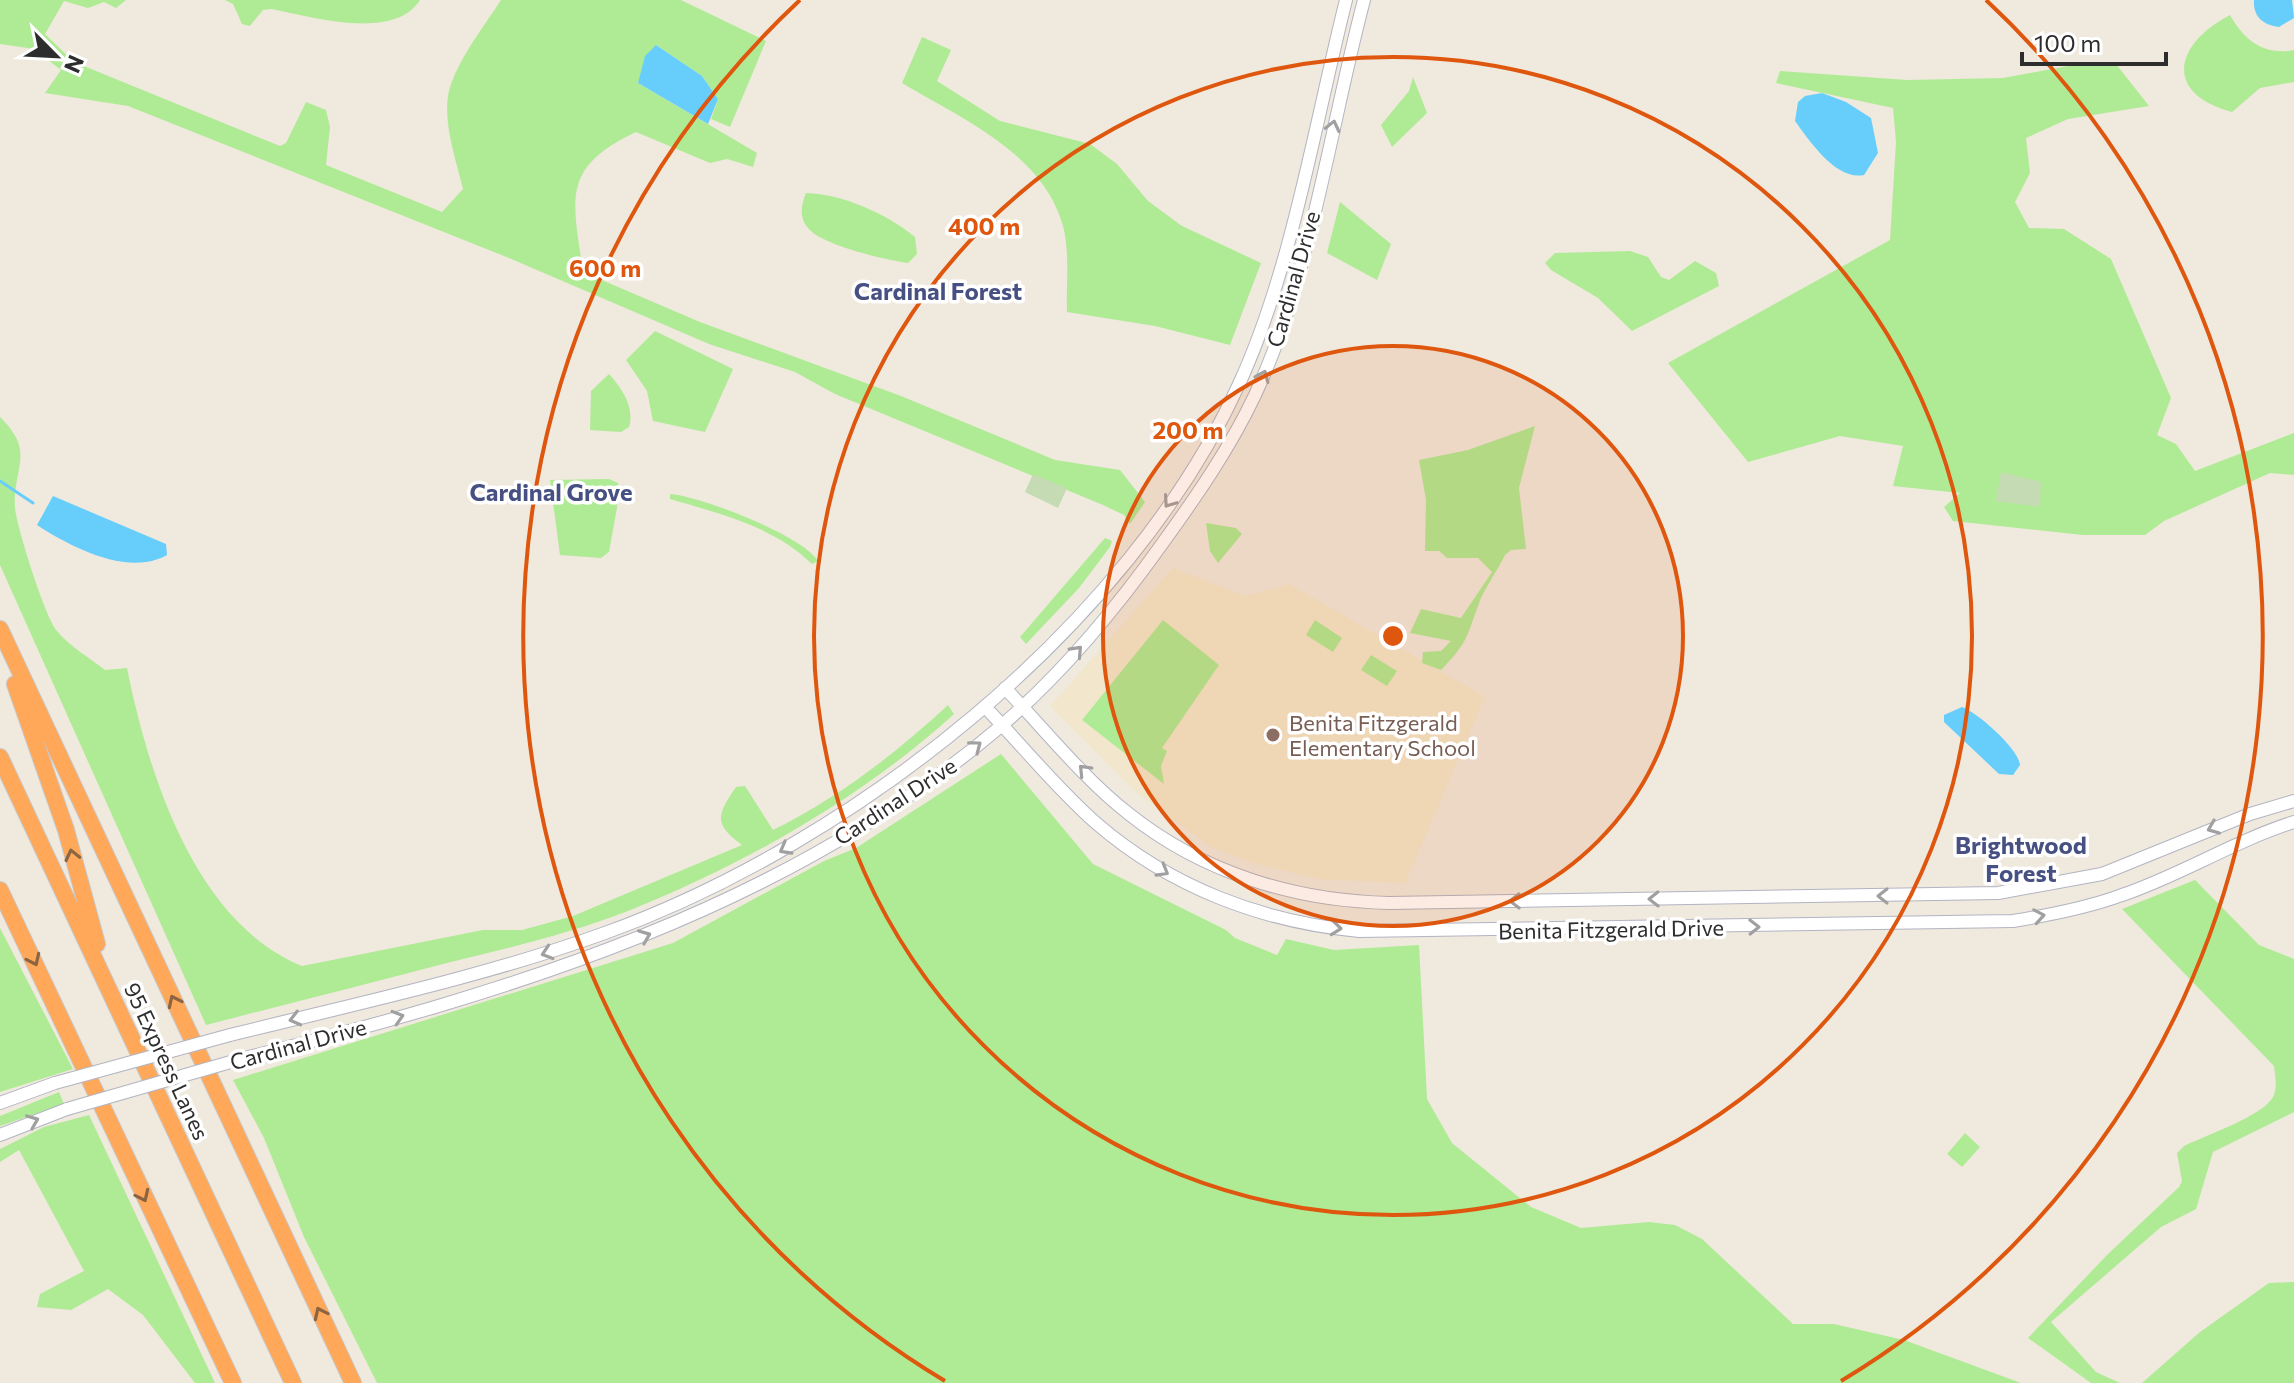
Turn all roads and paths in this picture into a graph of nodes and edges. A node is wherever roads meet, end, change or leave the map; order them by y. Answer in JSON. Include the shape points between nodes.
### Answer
{"nodes":[{"id":1,"x":1346,"y":0,"type":"edge"},
{"id":2,"x":1364,"y":0,"type":"edge"},
{"id":3,"x":0,"y":629,"type":"edge"},
{"id":4,"x":0,"y":642,"type":"edge"},
{"id":5,"x":1005,"y":688,"type":"junction"},
{"id":6,"x":1022,"y":706,"type":"junction"},
{"id":7,"x":985,"y":707,"type":"junction"},
{"id":8,"x":1002,"y":725,"type":"junction"},
{"id":9,"x":0,"y":757,"type":"edge"},
{"id":10,"x":2294,"y":801,"type":"edge"},
{"id":11,"x":2294,"y":822,"type":"edge"},
{"id":12,"x":0,"y":890,"type":"edge"},
{"id":13,"x":119,"y":1010,"type":"junction"},
{"id":14,"x":0,"y":1103,"type":"edge"},
{"id":15,"x":0,"y":1135,"type":"edge"},
{"id":16,"x":233,"y":1383,"type":"edge"},
{"id":17,"x":293,"y":1383,"type":"edge"},
{"id":18,"x":353,"y":1383,"type":"edge"}],
"edges":[{"from":1,"to":5,"type":"main road","name":"Cardinal Drive","one_way":true,"via":[[1270,307],[1226,412],[1199,460],[1129,556],[1075,620]]},
{"from":6,"to":2,"type":"main road","name":"Cardinal Drive","one_way":true,"via":[[1136,581],[1212,472],[1255,395],[1295,283]]},
{"from":18,"to":3,"type":"highway","one_way":true},
{"from":13,"to":4,"type":"highway","one_way":true,"via":[[50,778]]},
{"from":5,"to":6,"type":"main road","name":"Benita Fitzgerald Drive"},
{"from":5,"to":7,"type":"main road","name":"Cardinal Drive"},
{"from":6,"to":8,"type":"main road","name":"Cardinal Drive"},
{"from":10,"to":6,"type":"main road","name":"Benita Fitzgerald Drive","one_way":true,"via":[[2102,874],[1998,893],[1363,902],[1305,896],[1254,882],[1170,842],[1127,813]]},
{"from":7,"to":8,"type":"main road","name":"Benita Fitzgerald Drive"},
{"from":7,"to":14,"type":"main road","name":"Cardinal Drive","one_way":true,"bridge":true,"via":[[830,822],[667,908],[537,956],[230,1035]]},
{"from":8,"to":11,"type":"main road","name":"Benita Fitzgerald Drive","one_way":true,"via":[[1094,821],[1168,874],[1279,919],[1359,931],[2013,921],[2125,894]]},
{"from":15,"to":8,"type":"main road","name":"Cardinal Drive","one_way":true,"bridge":true,"via":[[67,1109],[521,980],[675,924],[750,889],[876,817]]},
{"from":9,"to":13,"type":"highway","name":"95 Express Lanes"},
{"from":12,"to":16,"type":"highway","one_way":true},
{"from":13,"to":17,"type":"highway","name":"95 Express Lanes"}]}
